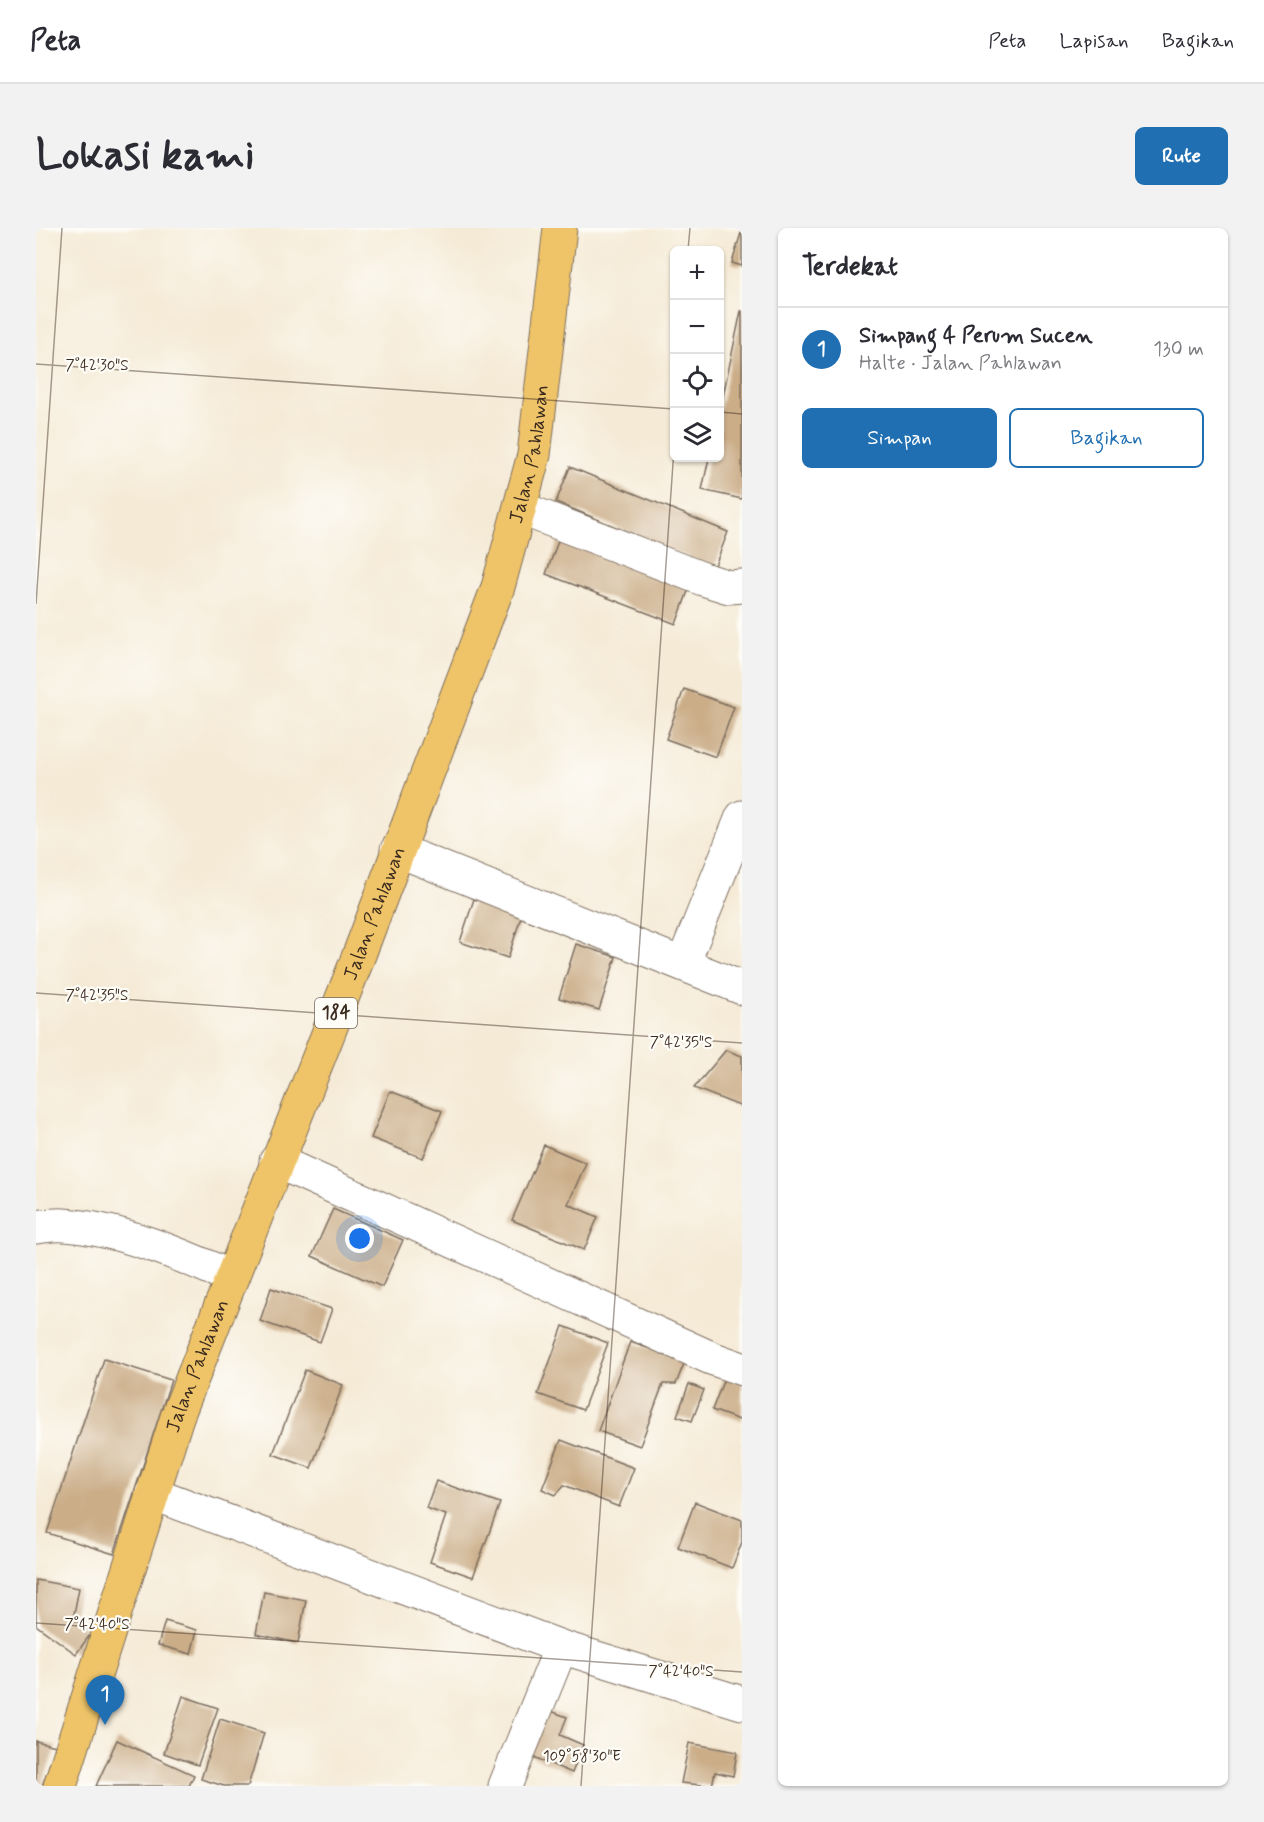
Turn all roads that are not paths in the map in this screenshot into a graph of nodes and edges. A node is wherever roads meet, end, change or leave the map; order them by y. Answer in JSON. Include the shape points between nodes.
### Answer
{"nodes":[{"id":1,"x":560,"y":228,"type":"edge"},
{"id":2,"x":520,"y":508,"type":"junction"},
{"id":3,"x":742,"y":586,"type":"edge"},
{"id":4,"x":742,"y":817,"type":"edge"},
{"id":5,"x":398,"y":850,"type":"junction"},
{"id":6,"x":683,"y":964,"type":"junction"},
{"id":7,"x":742,"y":988,"type":"edge"},
{"id":8,"x":276,"y":1161,"type":"junction"},
{"id":9,"x":36,"y":1227,"type":"edge"},
{"id":10,"x":231,"y":1277,"type":"junction"},
{"id":11,"x":742,"y":1369,"type":"edge"},
{"id":12,"x":152,"y":1493,"type":"junction"},
{"id":13,"x":561,"y":1647,"type":"junction"},
{"id":14,"x":742,"y":1703,"type":"edge"},
{"id":15,"x":60,"y":1786,"type":"edge"},
{"id":16,"x":506,"y":1786,"type":"edge"}],
"edges":[{"from":1,"to":2,"type":"main road","name":"Jalan Pahlawan","number":"184","via":[[534,455]]},
{"from":2,"to":3,"type":"street","via":[[702,579],[729,587]]},
{"from":2,"to":5,"type":"main road","name":"Jalan Pahlawan","number":"184","via":[[498,587]]},
{"from":4,"to":6,"type":"street"},
{"from":5,"to":6,"type":"street"},
{"from":5,"to":8,"type":"main road","name":"Jalan Pahlawan","number":"184"},
{"from":6,"to":7,"type":"street"},
{"from":8,"to":10,"type":"main road","name":"Jalan Pahlawan","number":"184"},
{"from":8,"to":11,"type":"street","via":[[689,1349]]},
{"from":9,"to":10,"type":"street","via":[[63,1225],[110,1233]]},
{"from":10,"to":12,"type":"main road","name":"Jalan Pahlawan","number":"184"},
{"from":12,"to":13,"type":"street"},
{"from":12,"to":15,"type":"main road","name":"Jalan Pahlawan","number":"184"},
{"from":13,"to":14,"type":"street"},
{"from":13,"to":16,"type":"street"}]}
